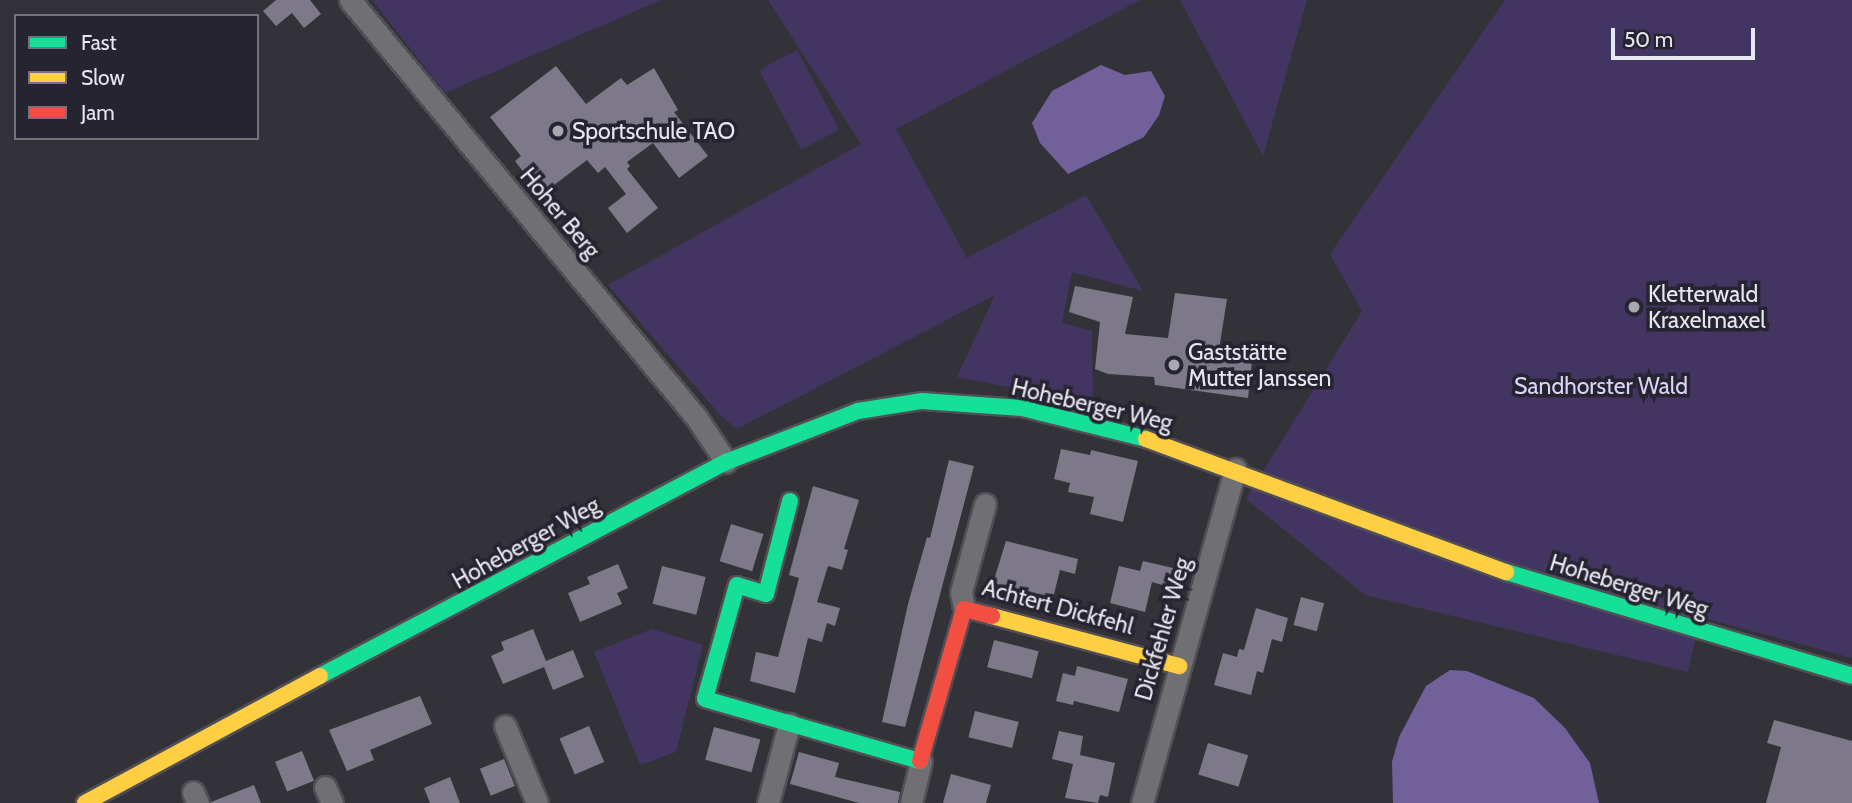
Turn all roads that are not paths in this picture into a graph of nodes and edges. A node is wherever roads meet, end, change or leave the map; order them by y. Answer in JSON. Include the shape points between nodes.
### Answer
{"nodes":[{"id":1,"x":350,"y":0,"type":"edge"},
{"id":2,"x":726,"y":462,"type":"junction"},
{"id":3,"x":1236,"y":469,"type":"junction"},
{"id":4,"x":790,"y":501,"type":"dead end"},
{"id":5,"x":985,"y":504,"type":"dead end"},
{"id":6,"x":964,"y":609,"type":"junction"},
{"id":7,"x":1179,"y":666,"type":"junction"},
{"id":8,"x":1852,"y":676,"type":"edge"},
{"id":9,"x":789,"y":724,"type":"junction"},
{"id":10,"x":505,"y":726,"type":"dead end"},
{"id":11,"x":921,"y":761,"type":"junction"},
{"id":12,"x":85,"y":803,"type":"edge"},
{"id":13,"x":537,"y":803,"type":"edge"},
{"id":14,"x":768,"y":803,"type":"edge"},
{"id":15,"x":911,"y":803,"type":"edge"},
{"id":16,"x":1142,"y":803,"type":"edge"}],
"edges":[{"from":1,"to":2,"type":"street","name":"Hoher Berg","via":[[696,417]]},
{"from":2,"to":3,"type":"street","name":"Hoheberger Weg","via":[[858,411],[922,401],[1022,408],[1163,443]]},
{"from":2,"to":12,"type":"street","name":"Hoheberger Weg"},
{"from":3,"to":7,"type":"street","name":"Dickfehler Weg"},
{"from":3,"to":8,"type":"street","name":"Hoheberger Weg","via":[[1523,578]]},
{"from":4,"to":9,"type":"street","via":[[766,594],[737,585],[705,699]]},
{"from":5,"to":6,"type":"street","name":"Achtert Dickfehl","via":[[961,592]]},
{"from":6,"to":7,"type":"street","name":"Achtert Dickfehl"},
{"from":6,"to":11,"type":"street","name":"Achtert Dickfehl"},
{"from":7,"to":16,"type":"street","name":"Dickfehler Weg"},
{"from":9,"to":11,"type":"street"},
{"from":9,"to":14,"type":"street"},
{"from":10,"to":13,"type":"street"},
{"from":11,"to":15,"type":"street","name":"Achtert Dickfehl"}]}
